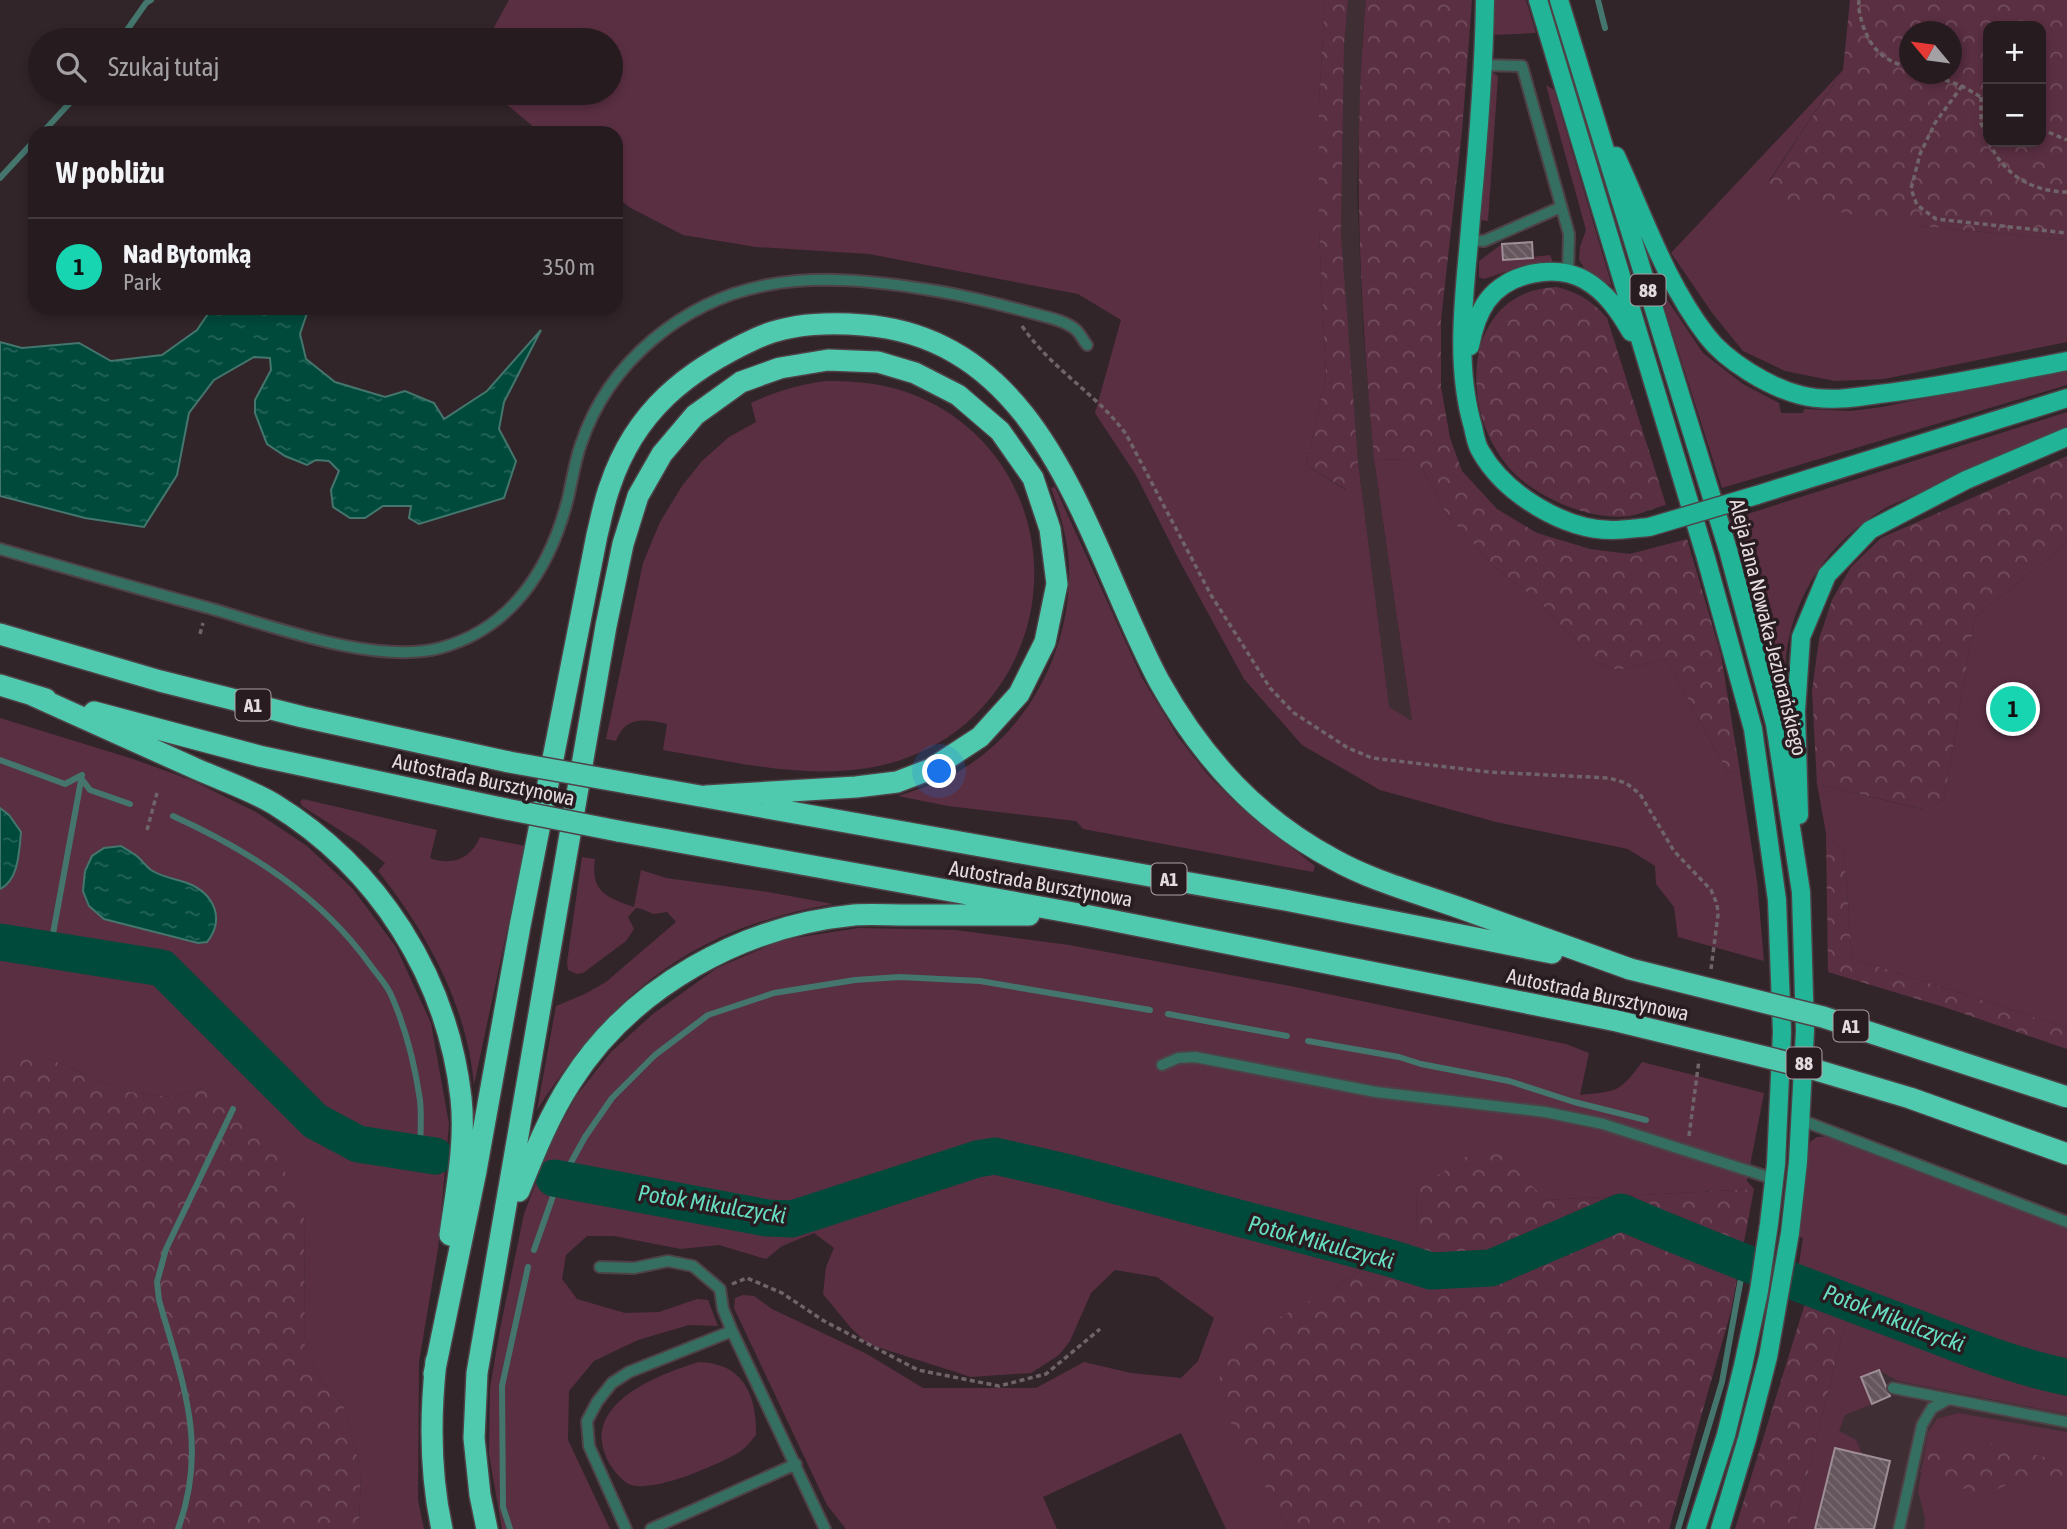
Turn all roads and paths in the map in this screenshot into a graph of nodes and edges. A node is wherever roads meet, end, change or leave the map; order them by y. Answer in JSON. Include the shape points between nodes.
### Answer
{"nodes":[{"id":1,"x":1485,"y":0,"type":"edge"},
{"id":2,"x":1538,"y":0,"type":"edge"},
{"id":3,"x":1559,"y":0,"type":"edge"},
{"id":4,"x":1859,"y":0,"type":"edge"},
{"id":5,"x":1899,"y":63,"type":"edge"},
{"id":6,"x":1482,"y":65,"type":"junction"},
{"id":7,"x":1584,"y":84,"type":"junction"},
{"id":8,"x":1956,"y":84,"type":"edge"},
{"id":9,"x":1962,"y":86,"type":"junction"},
{"id":10,"x":1981,"y":97,"type":"joint"},
{"id":11,"x":1983,"y":130,"type":"edge"},
{"id":12,"x":2046,"y":131,"type":"edge"},
{"id":13,"x":2067,"y":140,"type":"edge"},
{"id":14,"x":1991,"y":147,"type":"edge"},
{"id":15,"x":2067,"y":192,"type":"edge"},
{"id":16,"x":1560,"y":207,"type":"junction"},
{"id":17,"x":2067,"y":233,"type":"edge"},
{"id":18,"x":1469,"y":240,"type":"junction"},
{"id":19,"x":1568,"y":273,"type":"junction"},
{"id":20,"x":997,"y":304,"type":"junction"},
{"id":21,"x":1087,"y":345,"type":"dead end"},
{"id":22,"x":1643,"y":351,"type":"junction"},
{"id":23,"x":2067,"y":361,"type":"edge"},
{"id":24,"x":1464,"y":377,"type":"junction"},
{"id":25,"x":2067,"y":398,"type":"edge"},
{"id":26,"x":2067,"y":437,"type":"edge"},
{"id":27,"x":0,"y":549,"type":"edge"},
{"id":28,"x":0,"y":634,"type":"edge"},
{"id":29,"x":0,"y":685,"type":"edge"},
{"id":30,"x":32,"y":695,"type":"junction"},
{"id":31,"x":157,"y":793,"type":"dead end"},
{"id":32,"x":706,"y":796,"type":"junction"},
{"id":33,"x":147,"y":830,"type":"dead end"},
{"id":34,"x":1801,"y":892,"type":"junction"},
{"id":35,"x":1090,"y":916,"type":"junction"},
{"id":36,"x":1630,"y":970,"type":"junction"},
{"id":37,"x":1711,"y":970,"type":"dead end"},
{"id":38,"x":1700,"y":1053,"type":"dead end"},
{"id":39,"x":1162,"y":1065,"type":"dead end"},
{"id":40,"x":2067,"y":1097,"type":"edge"},
{"id":41,"x":1801,"y":1120,"type":"junction"},
{"id":42,"x":1688,"y":1150,"type":"junction"},
{"id":43,"x":2067,"y":1154,"type":"edge"},
{"id":44,"x":1774,"y":1179,"type":"junction"},
{"id":45,"x":2067,"y":1222,"type":"edge"},
{"id":46,"x":505,"y":1225,"type":"junction"},
{"id":47,"x":600,"y":1267,"type":"dead end"},
{"id":48,"x":720,"y":1289,"type":"junction"},
{"id":49,"x":1100,"y":1329,"type":"dead end"},
{"id":50,"x":732,"y":1331,"type":"junction"},
{"id":51,"x":435,"y":1374,"type":"junction"},
{"id":52,"x":1893,"y":1388,"type":"dead end"},
{"id":53,"x":1947,"y":1400,"type":"junction"},
{"id":54,"x":2067,"y":1422,"type":"edge"},
{"id":55,"x":796,"y":1464,"type":"junction"},
{"id":56,"x":442,"y":1529,"type":"edge"},
{"id":57,"x":487,"y":1529,"type":"edge"},
{"id":58,"x":626,"y":1529,"type":"edge"},
{"id":59,"x":651,"y":1529,"type":"edge"},
{"id":60,"x":825,"y":1529,"type":"edge"},
{"id":61,"x":1696,"y":1529,"type":"edge"},
{"id":62,"x":1720,"y":1529,"type":"edge"},
{"id":63,"x":1899,"y":1529,"type":"edge"}],
"edges":[{"from":1,"to":6,"type":"main road"},
{"from":2,"to":22,"type":"main road","name":"Aleja Jana Nowaka-Jeziorańskiego","number":"88"},
{"from":3,"to":7,"type":"main road","name":"Aleja Jana Nowaka-Jeziorańskiego","number":"88"},
{"from":4,"to":5,"type":"path","via":[[1868,42]]},
{"from":6,"to":16,"type":"lane","via":[[1522,66]]},
{"from":6,"to":18,"type":"main road"},
{"from":7,"to":23,"type":"main road","via":[[1668,276],[1708,339],[1750,373],[1801,396],[1836,400],[1931,388]]},
{"from":7,"to":34,"type":"main road","name":"Aleja Jana Nowaka-Jeziorańskiego","number":"88","via":[[1719,519],[1775,724]]},
{"from":8,"to":9,"type":"path"},
{"from":9,"to":10,"type":"path"},
{"from":9,"to":17,"type":"path","via":[[1935,123],[1920,154],[1911,189],[1917,205],[1936,219]]},
{"from":10,"to":11,"type":"path"},
{"from":12,"to":13,"type":"path"},
{"from":14,"to":15,"type":"path","via":[[2015,177],[2047,192]]},
{"from":16,"to":18,"type":"lane","via":[[1484,241]]},
{"from":16,"to":19,"type":"lane","via":[[1569,234]]},
{"from":18,"to":24,"type":"main road","via":[[1462,312]]},
{"from":19,"to":22,"type":"main road","via":[[1604,293]]},
{"from":19,"to":24,"type":"main road","via":[[1526,275],[1487,300],[1474,326]]},
{"from":20,"to":21,"type":"lane","via":[[1060,321],[1076,330]]},
{"from":20,"to":27,"type":"lane","via":[[884,282],[809,280],[764,285],[712,303],[665,329],[622,368],[598,403],[547,558],[517,603],[482,631],[439,648],[388,652],[327,642]]},
{"from":20,"to":37,"type":"path","via":[[1126,434],[1211,595],[1270,688],[1294,713],[1372,758],[1626,783],[1640,793],[1667,841],[1711,890],[1718,915]]},
{"from":22,"to":44,"type":"main road","name":"Aleja Jana Nowaka-Jeziorańskiego","number":"88","via":[[1753,729],[1777,900],[1782,1032]]},
{"from":24,"to":25,"type":"main road","bridge":true,"via":[[1480,451],[1508,485],[1542,510],[1577,525],[1611,530],[1649,527]]},
{"from":26,"to":34,"type":"main road","via":[[1966,480],[1870,530],[1827,575],[1801,637],[1796,711]]},
{"from":28,"to":32,"type":"highway","name":"Autostrada Bursztynowa","number":"A1","bridge":true,"via":[[303,717],[509,762]]},
{"from":29,"to":30,"type":"highway","name":"Autostrada Bursztynowa","number":"A1"},
{"from":30,"to":35,"type":"highway","name":"Autostrada Bursztynowa","number":"A1","bridge":true,"via":[[259,756],[500,808]]},
{"from":30,"to":51,"type":"highway","via":[[272,803],[344,857],[404,932],[432,984],[461,1099],[461,1151]]},
{"from":31,"to":33,"type":"path"},
{"from":32,"to":36,"type":"highway","name":"Autostrada Bursztynowa","number":"A1","via":[[1285,900]]},
{"from":32,"to":46,"type":"highway","via":[[897,782],[931,769],[980,737],[1019,694],[1045,642],[1057,584],[1050,529],[1033,478],[1000,431],[958,395],[915,373],[877,362],[828,360],[780,368],[741,383],[695,415],[662,454],[638,496],[606,626]]},
{"from":34,"to":41,"type":"main road","name":"Aleja Jana Nowaka-Jeziorańskiego","number":"88","via":[[1805,1031]]},
{"from":35,"to":43,"type":"highway","name":"Autostrada Bursztynowa","number":"A1","bridge":true,"via":[[1617,1021],[1806,1067]]},
{"from":35,"to":46,"type":"highway","via":[[855,915],[795,924],[744,941],[690,968],[643,1001],[603,1040],[572,1080],[545,1128]]},
{"from":36,"to":40,"type":"highway","name":"Autostrada Bursztynowa","number":"A1","bridge":true,"via":[[1823,1017]]},
{"from":36,"to":51,"type":"highway","via":[[1334,860],[1279,824],[1236,786],[1200,744],[1160,683],[1058,463],[1003,388],[972,363],[932,342],[884,327],[826,322],[770,332],[722,354],[677,385],[629,444],[610,485]]},
{"from":38,"to":42,"type":"path"},
{"from":39,"to":42,"type":"lane","via":[[1195,1057],[1376,1092],[1545,1112]]},
{"from":41,"to":45,"type":"lane"},
{"from":41,"to":62,"type":"main road","name":"Aleja Jana Nowaka-Jeziorańskiego","number":"88","via":[[1790,1233],[1773,1330]]},
{"from":42,"to":44,"type":"lane"},
{"from":44,"to":61,"type":"main road","name":"Aleja Jana Nowaka-Jeziorańskiego","number":"88","via":[[1752,1321],[1726,1435]]},
{"from":46,"to":57,"type":"highway","via":[[477,1373],[474,1438]]},
{"from":47,"to":48,"type":"lane","via":[[634,1268],[668,1261],[693,1266]]},
{"from":48,"to":49,"type":"path","via":[[747,1278],[918,1370],[999,1386],[1046,1374]]},
{"from":48,"to":50,"type":"lane"},
{"from":50,"to":55,"type":"lane"},
{"from":50,"to":58,"type":"lane","via":[[629,1371],[597,1402],[587,1421],[589,1446]]},
{"from":51,"to":56,"type":"highway","via":[[432,1461]]},
{"from":52,"to":53,"type":"lane"},
{"from":53,"to":54,"type":"lane"},
{"from":53,"to":63,"type":"lane","via":[[1932,1408],[1922,1425]]},
{"from":55,"to":59,"type":"lane"},
{"from":55,"to":60,"type":"lane"}]}
